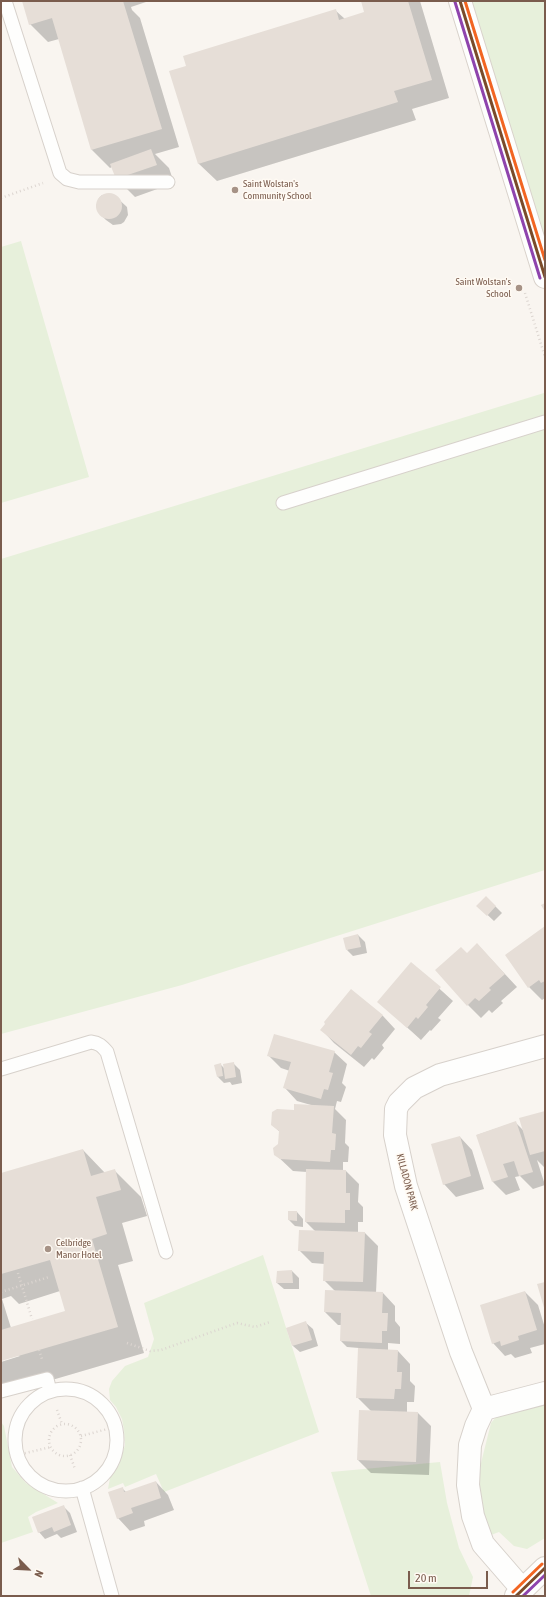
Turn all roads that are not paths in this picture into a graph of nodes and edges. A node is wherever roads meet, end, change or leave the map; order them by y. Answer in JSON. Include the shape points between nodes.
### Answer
{"nodes":[{"id":1,"x":5,"y":1,"type":"edge"},
{"id":2,"x":460,"y":1,"type":"edge"},
{"id":3,"x":168,"y":182,"type":"dead end"},
{"id":4,"x":543,"y":263,"type":"edge"},
{"id":5,"x":545,"y":422,"type":"edge"},
{"id":6,"x":283,"y":503,"type":"dead end"},
{"id":7,"x":545,"y":1046,"type":"edge"},
{"id":8,"x":1,"y":1069,"type":"edge"},
{"id":9,"x":166,"y":1252,"type":"dead end"},
{"id":10,"x":1,"y":1391,"type":"edge"},
{"id":11,"x":50,"y":1391,"type":"junction"},
{"id":12,"x":545,"y":1393,"type":"edge"},
{"id":13,"x":484,"y":1409,"type":"junction"},
{"id":14,"x":82,"y":1488,"type":"junction"},
{"id":15,"x":545,"y":1568,"type":"edge"},
{"id":16,"x":519,"y":1593,"type":"edge"},
{"id":17,"x":112,"y":1596,"type":"edge"}],
"edges":[{"from":1,"to":3,"type":"lane","via":[[60,173],[67,179],[79,182]]},
{"from":2,"to":4,"type":"street"},
{"from":5,"to":6,"type":"lane"},
{"from":7,"to":13,"type":"street","name":"KILLADON PARK","via":[[440,1075],[414,1088],[396,1109],[395,1135],[406,1186],[461,1352]]},
{"from":8,"to":9,"type":"lane","via":[[91,1042],[102,1047],[106,1052]]},
{"from":10,"to":11,"type":"lane","via":[[47,1379]]},
{"from":11,"to":14,"type":"lane","via":[[67,1389],[83,1392],[97,1400],[108,1412],[115,1426],[114,1457],[95,1481]]},
{"from":11,"to":14,"type":"lane","via":[[25,1409],[17,1422],[14,1438],[17,1455],[31,1478],[43,1486],[72,1491]]},
{"from":12,"to":13,"type":"street"},
{"from":13,"to":16,"type":"street","via":[[470,1444],[468,1485],[473,1516],[483,1544]]},
{"from":14,"to":17,"type":"lane"},
{"from":15,"to":16,"type":"street"}]}
